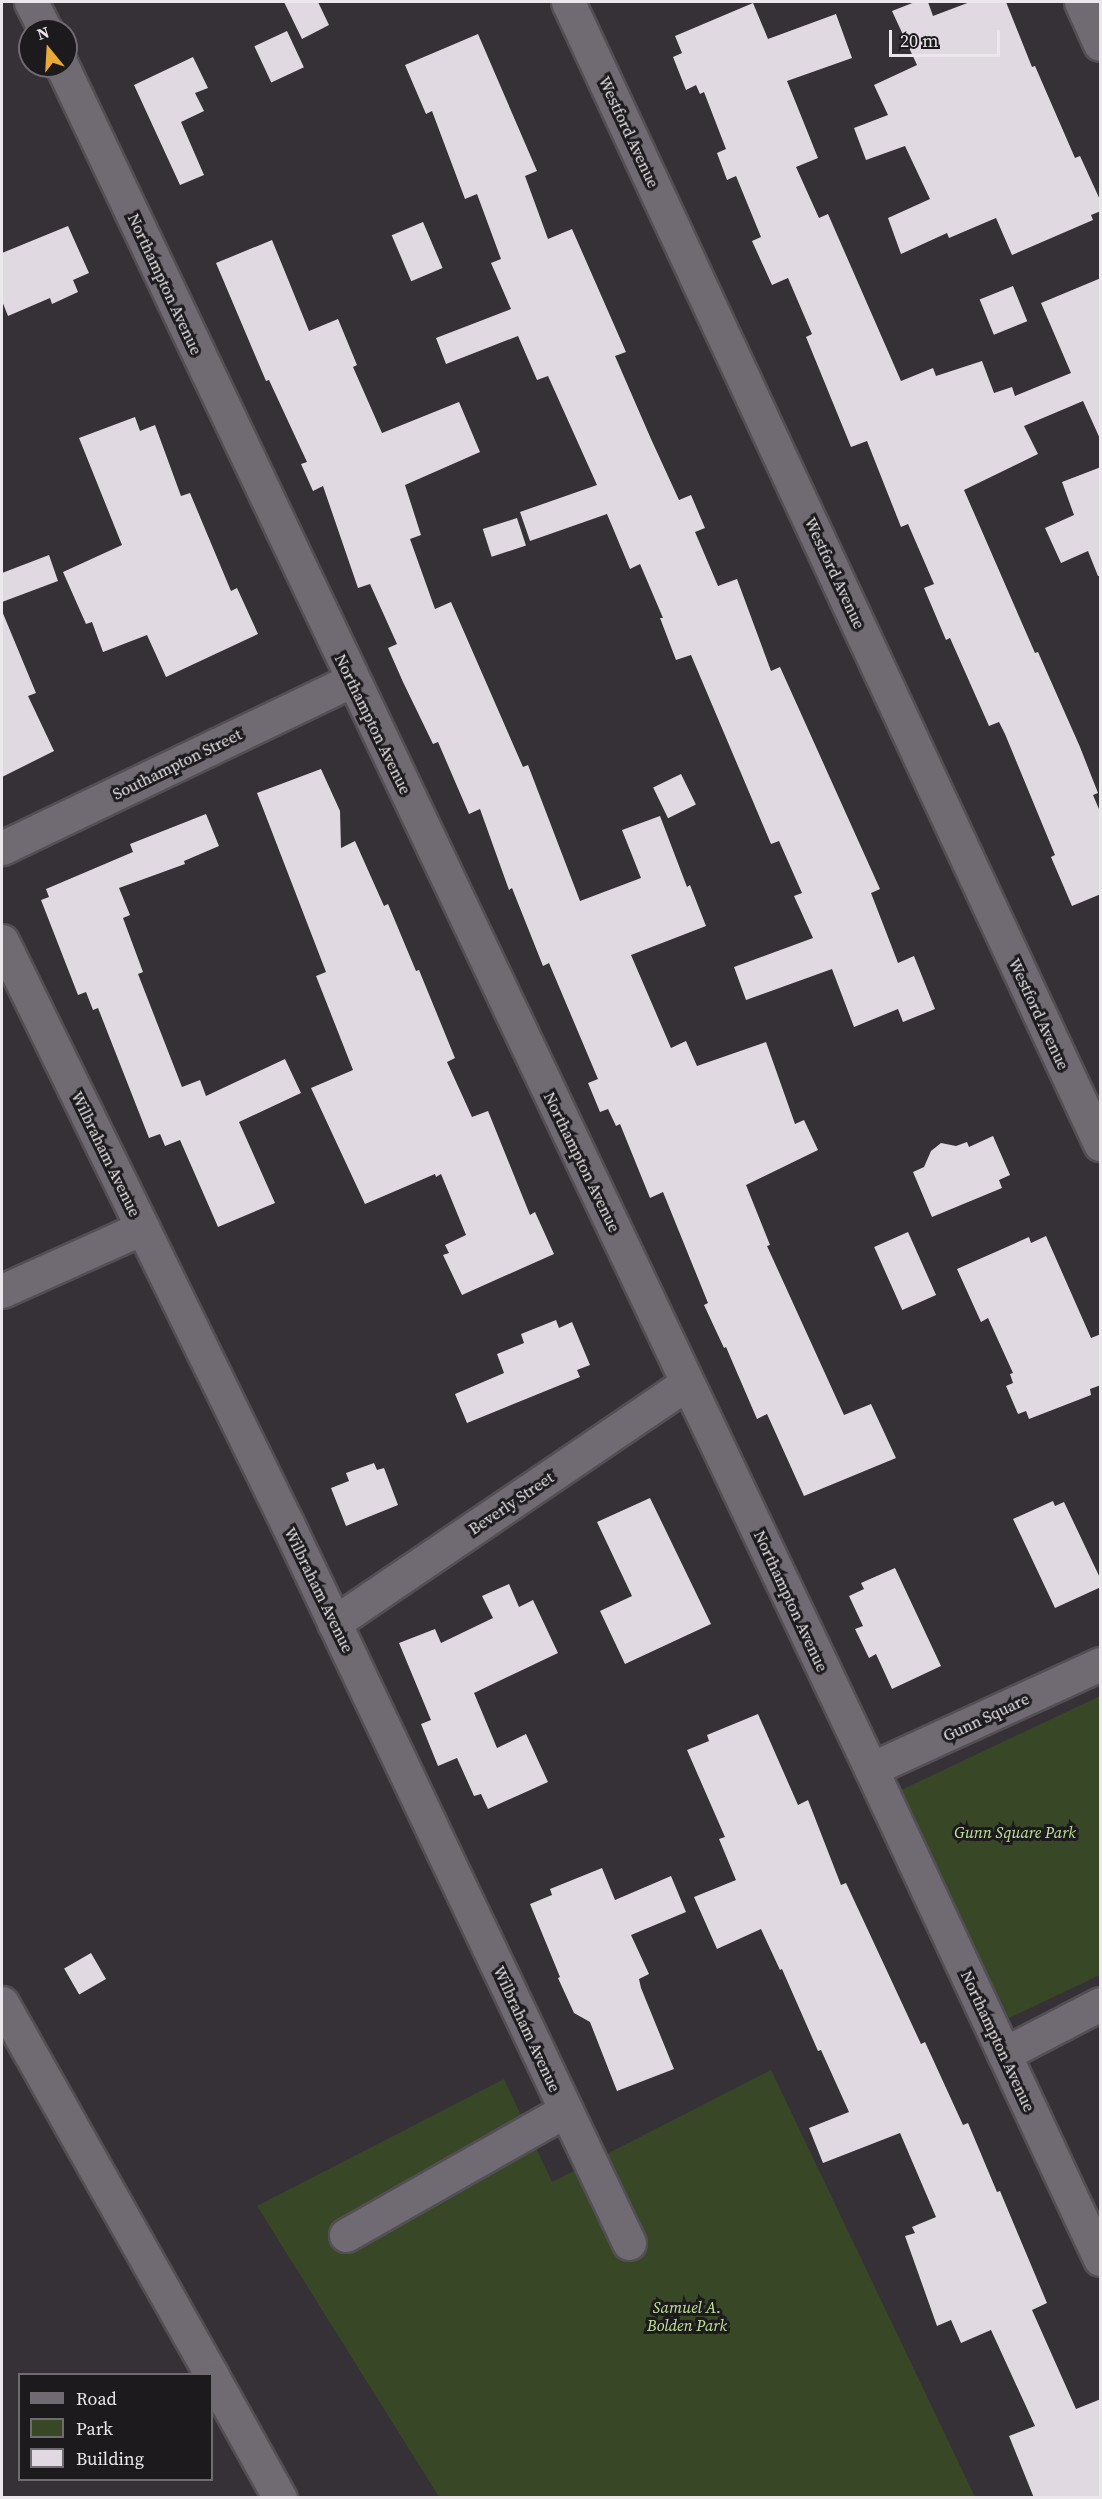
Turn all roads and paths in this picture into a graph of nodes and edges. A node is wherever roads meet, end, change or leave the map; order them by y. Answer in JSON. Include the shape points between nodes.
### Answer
{"nodes":[{"id":1,"x":31,"y":2,"type":"edge"},
{"id":2,"x":568,"y":2,"type":"edge"},
{"id":3,"x":1081,"y":2,"type":"edge"},
{"id":4,"x":39,"y":18,"type":"edge"},
{"id":5,"x":1101,"y":44,"type":"edge"},
{"id":6,"x":68,"y":78,"type":"edge"},
{"id":7,"x":352,"y":680,"type":"junction"},
{"id":8,"x":2,"y":848,"type":"edge"},
{"id":9,"x":2,"y":941,"type":"edge"},
{"id":10,"x":1101,"y":1144,"type":"edge"},
{"id":11,"x":142,"y":1228,"type":"junction"},
{"id":12,"x":2,"y":1291,"type":"edge"},
{"id":13,"x":687,"y":1383,"type":"junction"},
{"id":14,"x":334,"y":1623,"type":"junction"},
{"id":15,"x":1101,"y":1664,"type":"edge"},
{"id":16,"x":871,"y":1770,"type":"junction"},
{"id":17,"x":2,"y":2003,"type":"edge"},
{"id":18,"x":1101,"y":2004,"type":"edge"},
{"id":19,"x":1004,"y":2054,"type":"junction"},
{"id":20,"x":566,"y":2110,"type":"junction"},
{"id":21,"x":346,"y":2235,"type":"dead end"},
{"id":22,"x":629,"y":2243,"type":"dead end"},
{"id":23,"x":1101,"y":2259,"type":"edge"},
{"id":24,"x":210,"y":2373,"type":"edge"},
{"id":25,"x":213,"y":2379,"type":"edge"},
{"id":26,"x":280,"y":2498,"type":"edge"}],
"edges":[{"from":1,"to":4,"type":"street"},
{"from":2,"to":10,"type":"street","name":"Westford Avenue"},
{"from":3,"to":5,"type":"street"},
{"from":6,"to":7,"type":"street","name":"Northampton Avenue"},
{"from":7,"to":8,"type":"street","name":"Southampton Street"},
{"from":7,"to":13,"type":"street","name":"Northampton Avenue"},
{"from":9,"to":11,"type":"street","name":"Wilbraham Avenue"},
{"from":11,"to":12,"type":"street"},
{"from":11,"to":14,"type":"street","name":"Wilbraham Avenue"},
{"from":13,"to":14,"type":"street","name":"Beverly Street"},
{"from":13,"to":16,"type":"street","name":"Northampton Avenue"},
{"from":14,"to":20,"type":"street","name":"Wilbraham Avenue"},
{"from":15,"to":16,"type":"street","name":"Gunn Square"},
{"from":16,"to":19,"type":"street","name":"Northampton Avenue"},
{"from":17,"to":24,"type":"street"},
{"from":18,"to":19,"type":"street"},
{"from":19,"to":23,"type":"street","name":"Northampton Avenue"},
{"from":20,"to":21,"type":"street"},
{"from":20,"to":22,"type":"street","name":"Wilbraham Avenue"},
{"from":25,"to":26,"type":"street"}]}
